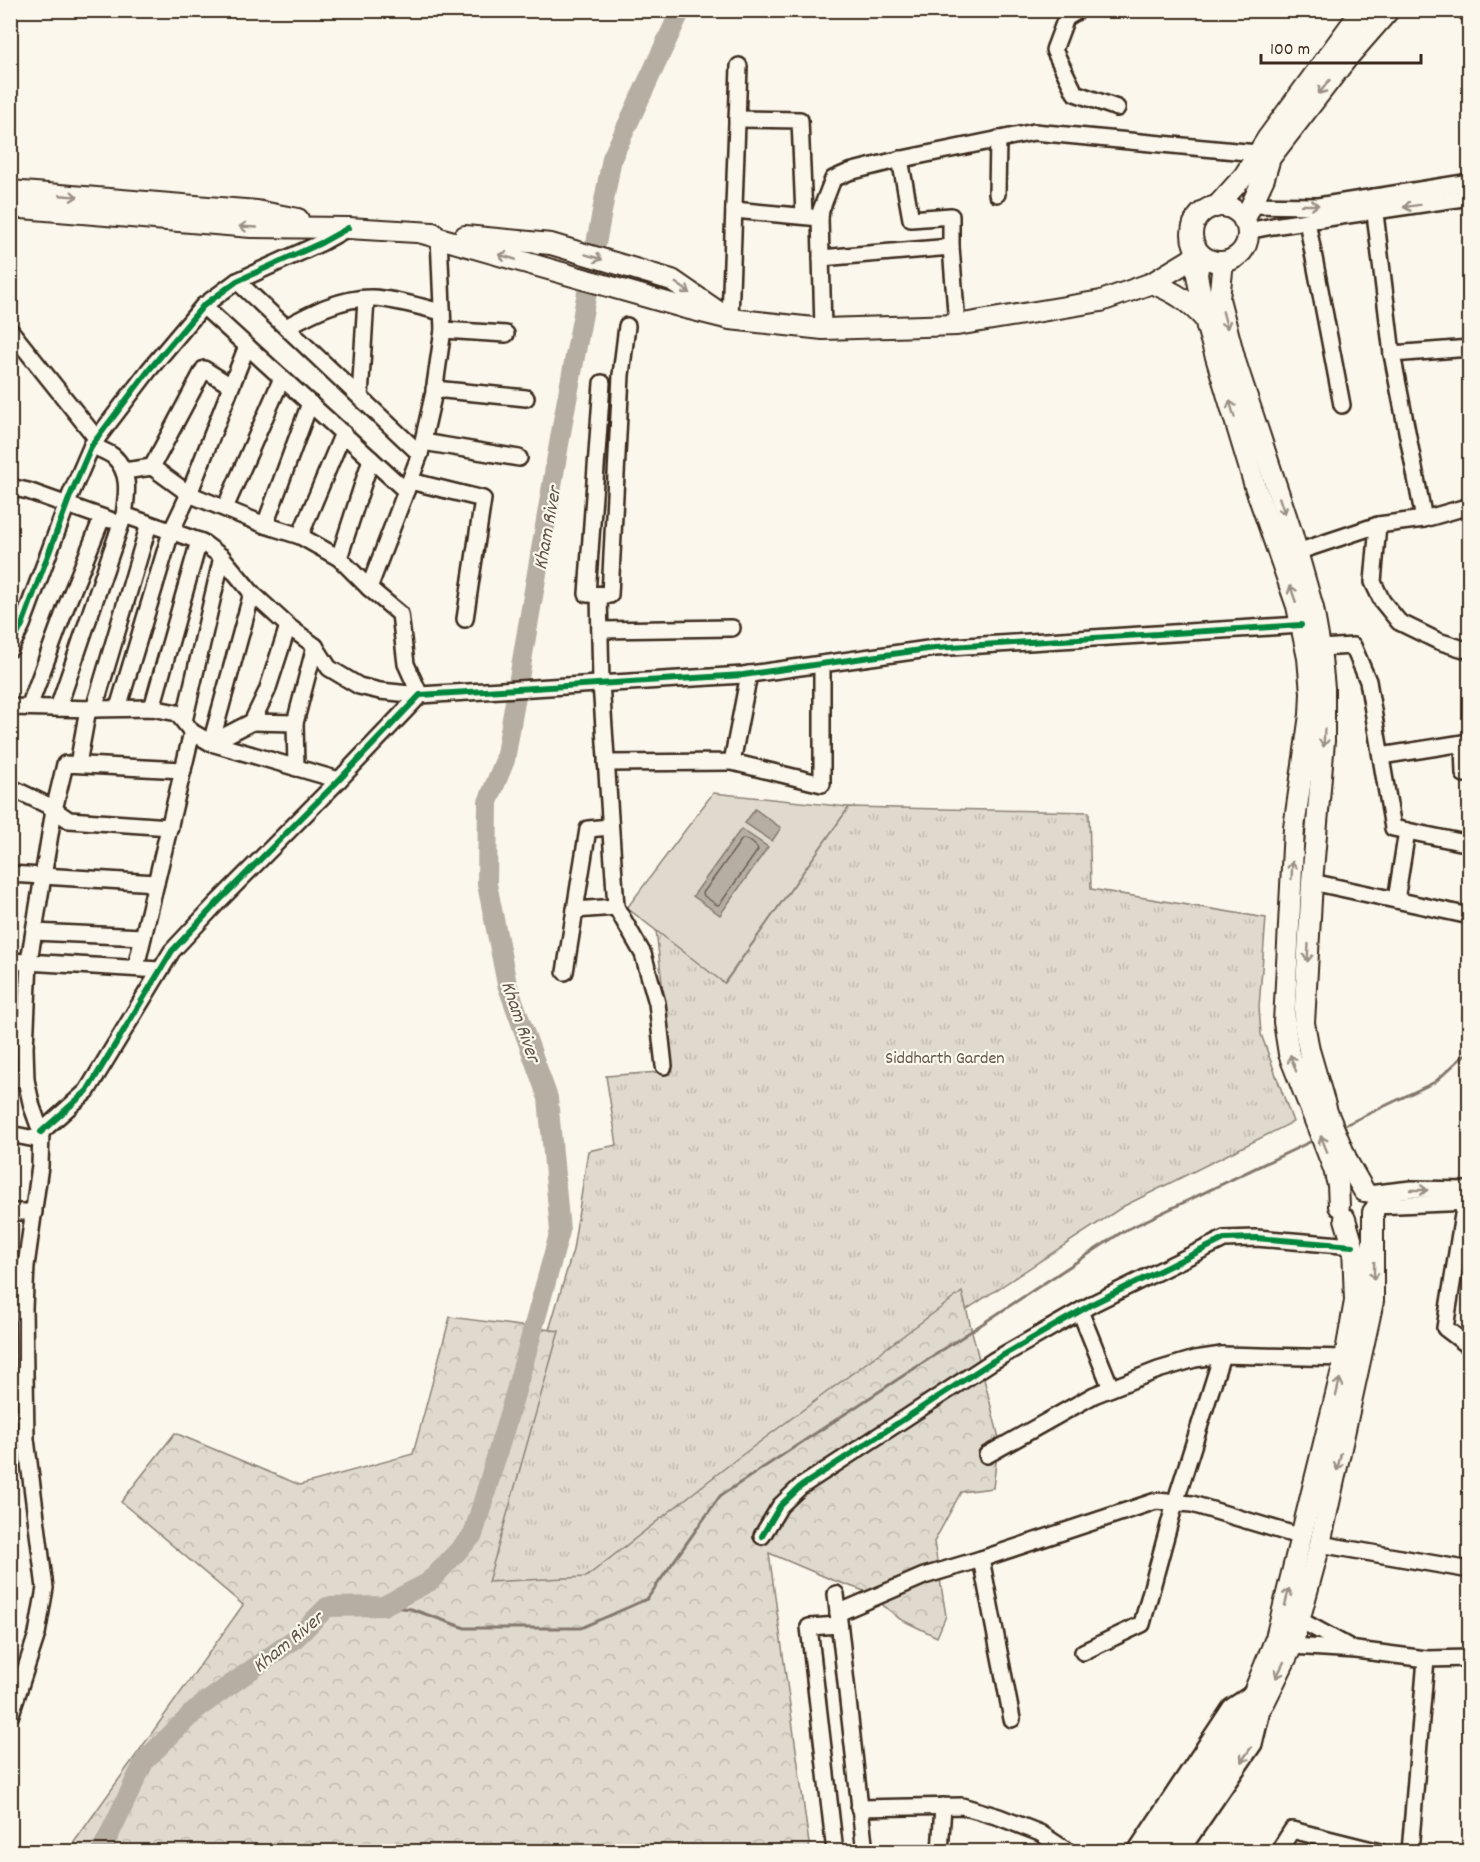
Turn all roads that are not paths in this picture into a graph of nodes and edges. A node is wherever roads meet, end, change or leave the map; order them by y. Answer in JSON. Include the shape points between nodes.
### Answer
{"nodes":[{"id":1,"x":1079,"y":10,"type":"edge"},
{"id":2,"x":1362,"y":10,"type":"edge"},
{"id":3,"x":1389,"y":10,"type":"edge"},
{"id":4,"x":1464,"y":10,"type":"edge"},
{"id":5,"x":1470,"y":15,"type":"edge"},
{"id":6,"x":739,"y":66,"type":"dead end"},
{"id":7,"x":1117,"y":108,"type":"dead end"},
{"id":8,"x":737,"y":119,"type":"junction"},
{"id":9,"x":998,"y":139,"type":"junction"},
{"id":10,"x":1257,"y":153,"type":"junction"},
{"id":11,"x":900,"y":159,"type":"junction"},
{"id":12,"x":1470,"y":182,"type":"edge"},
{"id":13,"x":10,"y":191,"type":"edge"},
{"id":14,"x":997,"y":194,"type":"dead end"},
{"id":15,"x":1470,"y":197,"type":"edge"},
{"id":16,"x":1374,"y":204,"type":"junction"},
{"id":17,"x":10,"y":207,"type":"edge"},
{"id":18,"x":1216,"y":207,"type":"junction"},
{"id":19,"x":734,"y":210,"type":"junction"},
{"id":20,"x":812,"y":217,"type":"junction"},
{"id":21,"x":1248,"y":219,"type":"junction"},
{"id":22,"x":1307,"y":221,"type":"junction"},
{"id":23,"x":348,"y":228,"type":"junction"},
{"id":24,"x":431,"y":235,"type":"junction"},
{"id":25,"x":951,"y":247,"type":"junction"},
{"id":26,"x":1197,"y":248,"type":"junction"},
{"id":27,"x":821,"y":258,"type":"junction"},
{"id":28,"x":1223,"y":262,"type":"junction"},
{"id":29,"x":237,"y":281,"type":"junction"},
{"id":30,"x":1152,"y":283,"type":"junction"},
{"id":31,"x":1133,"y":290,"type":"junction"},
{"id":32,"x":366,"y":299,"type":"junction"},
{"id":33,"x":203,"y":306,"type":"junction"},
{"id":34,"x":442,"y":312,"type":"junction"},
{"id":35,"x":729,"y":319,"type":"junction"},
{"id":36,"x":1205,"y":319,"type":"junction"},
{"id":37,"x":957,"y":325,"type":"junction"},
{"id":38,"x":627,"y":326,"type":"dead end"},
{"id":39,"x":286,"y":327,"type":"junction"},
{"id":40,"x":824,"y":329,"type":"junction"},
{"id":41,"x":10,"y":330,"type":"edge"},
{"id":42,"x":443,"y":330,"type":"junction"},
{"id":43,"x":506,"y":334,"type":"dead end"},
{"id":44,"x":247,"y":346,"type":"junction"},
{"id":45,"x":1470,"y":348,"type":"edge"},
{"id":46,"x":1392,"y":354,"type":"junction"},
{"id":47,"x":282,"y":378,"type":"junction"},
{"id":48,"x":602,"y":383,"type":"dead end"},
{"id":49,"x":231,"y":386,"type":"junction"},
{"id":50,"x":434,"y":389,"type":"junction"},
{"id":51,"x":360,"y":397,"type":"junction"},
{"id":52,"x":526,"y":398,"type":"dead end"},
{"id":53,"x":310,"y":404,"type":"junction"},
{"id":54,"x":1342,"y":405,"type":"dead end"},
{"id":55,"x":343,"y":433,"type":"junction"},
{"id":56,"x":94,"y":442,"type":"junction"},
{"id":57,"x":422,"y":448,"type":"junction"},
{"id":58,"x":519,"y":458,"type":"dead end"},
{"id":59,"x":371,"y":459,"type":"junction"},
{"id":60,"x":152,"y":467,"type":"junction"},
{"id":61,"x":124,"y":471,"type":"junction"},
{"id":62,"x":407,"y":486,"type":"junction"},
{"id":63,"x":10,"y":487,"type":"edge"},
{"id":64,"x":189,"y":494,"type":"junction"},
{"id":65,"x":66,"y":505,"type":"junction"},
{"id":66,"x":1470,"y":506,"type":"edge"},
{"id":67,"x":225,"y":508,"type":"junction"},
{"id":68,"x":102,"y":518,"type":"junction"},
{"id":69,"x":1424,"y":519,"type":"junction"},
{"id":70,"x":122,"y":520,"type":"junction"},
{"id":71,"x":149,"y":524,"type":"junction"},
{"id":72,"x":265,"y":525,"type":"junction"},
{"id":73,"x":1378,"y":525,"type":"junction"},
{"id":74,"x":171,"y":532,"type":"junction"},
{"id":75,"x":300,"y":536,"type":"junction"},
{"id":76,"x":199,"y":541,"type":"junction"},
{"id":77,"x":1297,"y":552,"type":"junction"},
{"id":78,"x":222,"y":557,"type":"junction"},
{"id":79,"x":339,"y":558,"type":"junction"},
{"id":80,"x":369,"y":588,"type":"junction"},
{"id":81,"x":252,"y":593,"type":"junction"},
{"id":82,"x":599,"y":595,"type":"junction"},
{"id":83,"x":465,"y":619,"type":"dead end"},
{"id":84,"x":1301,"y":625,"type":"junction"},
{"id":85,"x":288,"y":626,"type":"junction"},
{"id":86,"x":732,"y":628,"type":"dead end"},
{"id":87,"x":600,"y":630,"type":"junction"},
{"id":88,"x":315,"y":646,"type":"junction"},
{"id":89,"x":1320,"y":648,"type":"junction"},
{"id":90,"x":10,"y":649,"type":"edge"},
{"id":91,"x":1470,"y":651,"type":"edge"},
{"id":92,"x":822,"y":664,"type":"junction"},
{"id":93,"x":749,"y":674,"type":"junction"},
{"id":94,"x":601,"y":683,"type":"junction"},
{"id":95,"x":420,"y":695,"type":"junction"},
{"id":96,"x":10,"y":707,"type":"edge"},
{"id":97,"x":29,"y":707,"type":"junction"},
{"id":98,"x":58,"y":708,"type":"junction"},
{"id":99,"x":117,"y":708,"type":"junction"},
{"id":100,"x":152,"y":708,"type":"junction"},
{"id":101,"x":91,"y":709,"type":"junction"},
{"id":102,"x":252,"y":722,"type":"junction"},
{"id":103,"x":295,"y":723,"type":"junction"},
{"id":104,"x":188,"y":727,"type":"junction"},
{"id":105,"x":211,"y":744,"type":"junction"},
{"id":106,"x":1382,"y":756,"type":"junction"},
{"id":107,"x":732,"y":762,"type":"junction"},
{"id":108,"x":606,"y":763,"type":"junction"},
{"id":109,"x":78,"y":764,"type":"junction"},
{"id":110,"x":296,"y":768,"type":"junction"},
{"id":111,"x":183,"y":770,"type":"junction"},
{"id":112,"x":1470,"y":773,"type":"edge"},
{"id":113,"x":339,"y":780,"type":"junction"},
{"id":114,"x":10,"y":787,"type":"edge"},
{"id":115,"x":54,"y":810,"type":"junction"},
{"id":116,"x":170,"y":827,"type":"junction"},
{"id":117,"x":610,"y":827,"type":"junction"},
{"id":118,"x":1407,"y":831,"type":"junction"},
{"id":119,"x":1470,"y":844,"type":"edge"},
{"id":120,"x":10,"y":874,"type":"edge"},
{"id":121,"x":43,"y":876,"type":"junction"},
{"id":122,"x":1312,"y":882,"type":"junction"},
{"id":123,"x":156,"y":884,"type":"junction"},
{"id":124,"x":1396,"y":900,"type":"junction"},
{"id":125,"x":616,"y":907,"type":"junction"},
{"id":126,"x":575,"y":910,"type":"junction"},
{"id":127,"x":1470,"y":916,"type":"edge"},
{"id":128,"x":34,"y":932,"type":"junction"},
{"id":129,"x":144,"y":937,"type":"junction"},
{"id":130,"x":10,"y":961,"type":"edge"},
{"id":131,"x":28,"y":962,"type":"junction"},
{"id":132,"x":136,"y":967,"type":"junction"},
{"id":133,"x":160,"y":970,"type":"junction"},
{"id":134,"x":564,"y":972,"type":"dead end"},
{"id":135,"x":664,"y":1066,"type":"dead end"},
{"id":136,"x":10,"y":1077,"type":"edge"},
{"id":137,"x":27,"y":1080,"type":"junction"},
{"id":138,"x":1320,"y":1115,"type":"junction"},
{"id":139,"x":10,"y":1134,"type":"edge"},
{"id":140,"x":40,"y":1136,"type":"junction"},
{"id":141,"x":1341,"y":1166,"type":"junction"},
{"id":142,"x":1468,"y":1198,"type":"edge"},
{"id":143,"x":1370,"y":1201,"type":"junction"},
{"id":144,"x":10,"y":1212,"type":"edge"},
{"id":145,"x":34,"y":1212,"type":"junction"},
{"id":146,"x":1342,"y":1213,"type":"junction"},
{"id":147,"x":1353,"y":1246,"type":"junction"},
{"id":148,"x":1080,"y":1311,"type":"junction"},
{"id":149,"x":1470,"y":1347,"type":"edge"},
{"id":150,"x":1222,"y":1355,"type":"junction"},
{"id":151,"x":1345,"y":1358,"type":"junction"},
{"id":152,"x":1111,"y":1388,"type":"junction"},
{"id":153,"x":987,"y":1455,"type":"dead end"},
{"id":154,"x":1175,"y":1503,"type":"junction"},
{"id":155,"x":762,"y":1536,"type":"dead end"},
{"id":156,"x":1311,"y":1540,"type":"junction"},
{"id":157,"x":981,"y":1559,"type":"junction"},
{"id":158,"x":1470,"y":1570,"type":"edge"},
{"id":159,"x":836,"y":1594,"type":"dead end"},
{"id":160,"x":839,"y":1619,"type":"junction"},
{"id":161,"x":1299,"y":1620,"type":"junction"},
{"id":162,"x":1292,"y":1646,"type":"junction"},
{"id":163,"x":1356,"y":1650,"type":"junction"},
{"id":164,"x":1083,"y":1652,"type":"dead end"},
{"id":165,"x":1470,"y":1658,"type":"edge"},
{"id":166,"x":1426,"y":1659,"type":"junction"},
{"id":167,"x":1259,"y":1696,"type":"junction"},
{"id":168,"x":10,"y":1717,"type":"edge"},
{"id":169,"x":1011,"y":1719,"type":"dead end"},
{"id":170,"x":1238,"y":1731,"type":"junction"},
{"id":171,"x":943,"y":1806,"type":"junction"},
{"id":172,"x":859,"y":1808,"type":"junction"},
{"id":173,"x":835,"y":1851,"type":"edge"},
{"id":174,"x":865,"y":1851,"type":"edge"},
{"id":175,"x":940,"y":1851,"type":"edge"},
{"id":176,"x":1069,"y":1851,"type":"edge"},
{"id":177,"x":1135,"y":1851,"type":"edge"},
{"id":178,"x":1148,"y":1851,"type":"edge"},
{"id":179,"x":1164,"y":1851,"type":"edge"},
{"id":180,"x":1180,"y":1851,"type":"edge"},
{"id":181,"x":1278,"y":1851,"type":"edge"},
{"id":182,"x":1380,"y":1851,"type":"edge"},
{"id":183,"x":1410,"y":1851,"type":"edge"}],
"edges":[{"from":1,"to":7,"type":"street","via":[[1066,18],[1054,50],[1075,93]]},
{"from":2,"to":10,"type":"main road"},
{"from":3,"to":21,"type":"main road","one_way":true,"via":[[1270,158]]},
{"from":4,"to":5,"type":"street"},
{"from":6,"to":8,"type":"street"},
{"from":8,"to":19,"type":"street"},
{"from":8,"to":20,"type":"street","via":[[800,120]]},
{"from":9,"to":10,"type":"street","via":[[1034,132]]},
{"from":9,"to":11,"type":"street"},
{"from":9,"to":14,"type":"street"},
{"from":10,"to":18,"type":"main road","via":[[1244,176]]},
{"from":11,"to":20,"type":"street","via":[[833,179],[821,210]]},
{"from":11,"to":25,"type":"street","via":[[911,219],[951,216]]},
{"from":12,"to":16,"type":"street"},
{"from":13,"to":23,"type":"main road","one_way":true,"via":[[257,211]]},
{"from":15,"to":16,"type":"street","one_way":true},
{"from":21,"to":16,"type":"street","one_way":true,"via":[[1318,206]]},
{"from":16,"to":22,"type":"street"},
{"from":16,"to":46,"type":"street"},
{"from":23,"to":17,"type":"main road","one_way":true,"via":[[251,227]]},
{"from":18,"to":21,"type":"main road"},
{"from":18,"to":26,"type":"main road","via":[[1200,214],[1195,221]]},
{"from":19,"to":20,"type":"street"},
{"from":19,"to":35,"type":"street"},
{"from":20,"to":27,"type":"street"},
{"from":21,"to":22,"type":"street"},
{"from":21,"to":28,"type":"main road","via":[[1244,248],[1239,255]]},
{"from":22,"to":54,"type":"street"},
{"from":23,"to":24,"type":"main road"},
{"from":23,"to":29,"type":"street"},
{"from":24,"to":34,"type":"street"},
{"from":35,"to":24,"type":"main road","one_way":true},
{"from":24,"to":35,"type":"main road","one_way":true,"via":[[555,245],[672,280]]},
{"from":25,"to":27,"type":"street"},
{"from":25,"to":37,"type":"street"},
{"from":26,"to":28,"type":"main road","via":[[1215,262]]},
{"from":26,"to":30,"type":"main road","via":[[1190,260]]},
{"from":26,"to":31,"type":"main road"},
{"from":26,"to":36,"type":"main road","via":[[1197,275]]},
{"from":27,"to":40,"type":"street"},
{"from":28,"to":77,"type":"main road","one_way":true,"via":[[1219,299]]},
{"from":29,"to":33,"type":"street"},
{"from":29,"to":39,"type":"street"},
{"from":30,"to":31,"type":"main road"},
{"from":30,"to":36,"type":"main road","via":[[1189,302]]},
{"from":31,"to":37,"type":"main road","via":[[1101,301]]},
{"from":32,"to":34,"type":"street"},
{"from":32,"to":39,"type":"street","via":[[316,311]]},
{"from":32,"to":51,"type":"street"},
{"from":33,"to":44,"type":"street"},
{"from":33,"to":56,"type":"street"},
{"from":34,"to":42,"type":"street"},
{"from":35,"to":40,"type":"main road"},
{"from":84,"to":36,"type":"main road","one_way":true},
{"from":37,"to":40,"type":"main road"},
{"from":38,"to":82,"type":"street","via":[[610,595]]},
{"from":39,"to":51,"type":"street"},
{"from":41,"to":56,"type":"street"},
{"from":42,"to":43,"type":"street"},
{"from":42,"to":50,"type":"street"},
{"from":44,"to":47,"type":"street"},
{"from":44,"to":49,"type":"street"},
{"from":45,"to":46,"type":"street"},
{"from":46,"to":69,"type":"street"},
{"from":47,"to":53,"type":"street"},
{"from":47,"to":67,"type":"street"},
{"from":48,"to":82,"type":"street","via":[[587,594]]},
{"from":49,"to":60,"type":"street","via":[[204,369]]},
{"from":49,"to":64,"type":"street"},
{"from":50,"to":52,"type":"street"},
{"from":50,"to":57,"type":"street"},
{"from":51,"to":57,"type":"street"},
{"from":53,"to":55,"type":"street"},
{"from":53,"to":72,"type":"street"},
{"from":55,"to":59,"type":"street"},
{"from":55,"to":75,"type":"street"},
{"from":56,"to":61,"type":"street","via":[[113,456]]},
{"from":56,"to":65,"type":"street"},
{"from":57,"to":58,"type":"street"},
{"from":57,"to":62,"type":"street"},
{"from":59,"to":62,"type":"street"},
{"from":59,"to":79,"type":"street"},
{"from":60,"to":61,"type":"street"},
{"from":60,"to":64,"type":"street"},
{"from":61,"to":70,"type":"street","via":[[128,489]]},
{"from":62,"to":80,"type":"street"},
{"from":62,"to":83,"type":"street","via":[[483,498]]},
{"from":63,"to":65,"type":"street"},
{"from":64,"to":67,"type":"street"},
{"from":64,"to":74,"type":"street"},
{"from":65,"to":68,"type":"street"},
{"from":65,"to":90,"type":"street"},
{"from":66,"to":69,"type":"street"},
{"from":67,"to":72,"type":"street"},
{"from":68,"to":70,"type":"street"},
{"from":68,"to":97,"type":"street"},
{"from":69,"to":73,"type":"street"},
{"from":70,"to":71,"type":"street"},
{"from":70,"to":98,"type":"street"},
{"from":71,"to":74,"type":"street"},
{"from":71,"to":101,"type":"street"},
{"from":72,"to":75,"type":"street"},
{"from":73,"to":77,"type":"street"},
{"from":73,"to":91,"type":"street","via":[[1373,582],[1382,601],[1399,622]]},
{"from":74,"to":76,"type":"street"},
{"from":74,"to":99,"type":"street"},
{"from":75,"to":79,"type":"street"},
{"from":76,"to":78,"type":"street"},
{"from":76,"to":100,"type":"street"},
{"from":77,"to":89,"type":"main road"},
{"from":78,"to":81,"type":"street"},
{"from":78,"to":104,"type":"street"},
{"from":79,"to":80,"type":"street"},
{"from":80,"to":95,"type":"street","via":[[400,614],[406,664]]},
{"from":81,"to":85,"type":"street"},
{"from":81,"to":105,"type":"street"},
{"from":82,"to":87,"type":"street"},
{"from":84,"to":92,"type":"street","via":[[935,648]]},
{"from":138,"to":84,"type":"main road","one_way":true,"via":[[1289,1054],[1284,1022],[1294,828],[1311,693]]},
{"from":85,"to":88,"type":"street"},
{"from":85,"to":102,"type":"street","via":[[267,691]]},
{"from":86,"to":87,"type":"street"},
{"from":87,"to":94,"type":"street"},
{"from":88,"to":95,"type":"street","via":[[329,668],[359,686]]},
{"from":88,"to":103,"type":"street"},
{"from":89,"to":106,"type":"street","via":[[1353,646],[1368,681]]},
{"from":89,"to":122,"type":"main road","one_way":true,"via":[[1324,741]]},
{"from":92,"to":93,"type":"street"},
{"from":92,"to":107,"type":"street","via":[[822,784]]},
{"from":93,"to":94,"type":"street"},
{"from":93,"to":107,"type":"street"},
{"from":94,"to":95,"type":"street"},
{"from":94,"to":108,"type":"street"},
{"from":95,"to":113,"type":"street"},
{"from":96,"to":97,"type":"street"},
{"from":97,"to":98,"type":"street"},
{"from":98,"to":101,"type":"street"},
{"from":99,"to":100,"type":"street"},
{"from":99,"to":101,"type":"street"},
{"from":100,"to":104,"type":"street","via":[[177,713]]},
{"from":101,"to":109,"type":"street"},
{"from":102,"to":103,"type":"street"},
{"from":102,"to":105,"type":"street"},
{"from":103,"to":110,"type":"street"},
{"from":104,"to":105,"type":"street"},
{"from":104,"to":111,"type":"street"},
{"from":105,"to":110,"type":"street"},
{"from":106,"to":112,"type":"street","via":[[1463,743],[1464,774]]},
{"from":106,"to":118,"type":"street","via":[[1393,828]]},
{"from":107,"to":108,"type":"street"},
{"from":108,"to":117,"type":"street"},
{"from":109,"to":111,"type":"street"},
{"from":109,"to":115,"type":"street","via":[[65,764]]},
{"from":110,"to":113,"type":"street"},
{"from":111,"to":116,"type":"street"},
{"from":113,"to":133,"type":"street","via":[[216,904],[172,951]]},
{"from":114,"to":115,"type":"street"},
{"from":115,"to":116,"type":"street","via":[[69,820]]},
{"from":115,"to":121,"type":"street"},
{"from":116,"to":123,"type":"street"},
{"from":117,"to":125,"type":"street"},
{"from":117,"to":126,"type":"street","via":[[588,829]]},
{"from":118,"to":119,"type":"street"},
{"from":118,"to":124,"type":"street"},
{"from":120,"to":121,"type":"street"},
{"from":121,"to":123,"type":"street"},
{"from":121,"to":128,"type":"street"},
{"from":122,"to":124,"type":"street"},
{"from":122,"to":138,"type":"main road","one_way":true,"via":[[1305,1023]]},
{"from":123,"to":129,"type":"street"},
{"from":124,"to":127,"type":"street"},
{"from":125,"to":126,"type":"street"},
{"from":125,"to":135,"type":"street","via":[[643,954],[657,1003]]},
{"from":126,"to":134,"type":"street"},
{"from":128,"to":129,"type":"street"},
{"from":128,"to":131,"type":"street"},
{"from":129,"to":132,"type":"street"},
{"from":130,"to":131,"type":"street"},
{"from":131,"to":132,"type":"street"},
{"from":131,"to":137,"type":"street"},
{"from":132,"to":133,"type":"street"},
{"from":133,"to":140,"type":"street","via":[[87,1091]]},
{"from":136,"to":137,"type":"street"},
{"from":137,"to":140,"type":"street"},
{"from":138,"to":141,"type":"main road"},
{"from":139,"to":140,"type":"street"},
{"from":140,"to":145,"type":"street"},
{"from":141,"to":143,"type":"main road"},
{"from":141,"to":146,"type":"main road","via":[[1338,1185]]},
{"from":142,"to":143,"type":"street","via":[[1411,1189]]},
{"from":142,"to":149,"type":"street","via":[[1445,1328]]},
{"from":143,"to":146,"type":"main road","via":[[1353,1190],[1348,1192],[1343,1196]]},
{"from":143,"to":146,"type":"main road","via":[[1366,1221],[1361,1224],[1355,1224]]},
{"from":143,"to":156,"type":"main road","one_way":true,"via":[[1373,1302]]},
{"from":144,"to":145,"type":"street"},
{"from":145,"to":168,"type":"street","via":[[24,1308],[26,1439],[45,1588],[38,1634]]},
{"from":146,"to":147,"type":"main road"},
{"from":147,"to":148,"type":"street","via":[[1224,1239]]},
{"from":147,"to":151,"type":"main road","via":[[1355,1300]]},
{"from":148,"to":152,"type":"street"},
{"from":148,"to":155,"type":"street","via":[[993,1361],[800,1487],[780,1506]]},
{"from":150,"to":151,"type":"street"},
{"from":150,"to":152,"type":"street","via":[[1195,1359]]},
{"from":150,"to":154,"type":"street"},
{"from":156,"to":151,"type":"main road","one_way":true},
{"from":152,"to":153,"type":"street"},
{"from":154,"to":156,"type":"street","via":[[1192,1504]]},
{"from":154,"to":157,"type":"street","via":[[1156,1501]]},
{"from":154,"to":164,"type":"street","via":[[1142,1624]]},
{"from":156,"to":158,"type":"street"},
{"from":156,"to":161,"type":"main road"},
{"from":167,"to":156,"type":"main road","one_way":true},
{"from":157,"to":160,"type":"street","via":[[924,1576]]},
{"from":157,"to":169,"type":"street"},
{"from":159,"to":160,"type":"street"},
{"from":160,"to":172,"type":"street"},
{"from":160,"to":173,"type":"street","via":[[809,1626]]},
{"from":161,"to":162,"type":"main road"},
{"from":161,"to":163,"type":"street"},
{"from":162,"to":163,"type":"street"},
{"from":162,"to":167,"type":"main road","one_way":true},
{"from":163,"to":166,"type":"street"},
{"from":165,"to":166,"type":"street"},
{"from":166,"to":183,"type":"street"},
{"from":167,"to":170,"type":"main road"},
{"from":167,"to":177,"type":"street","via":[[1231,1707]]},
{"from":167,"to":180,"type":"street","one_way":true,"via":[[1254,1744]]},
{"from":170,"to":178,"type":"main road"},
{"from":170,"to":179,"type":"main road"},
{"from":171,"to":172,"type":"street"},
{"from":171,"to":175,"type":"street"},
{"from":171,"to":176,"type":"street","via":[[962,1806],[999,1817],[1040,1833]]},
{"from":172,"to":174,"type":"street"},
{"from":181,"to":182,"type":"street","via":[[1292,1830]]}]}
